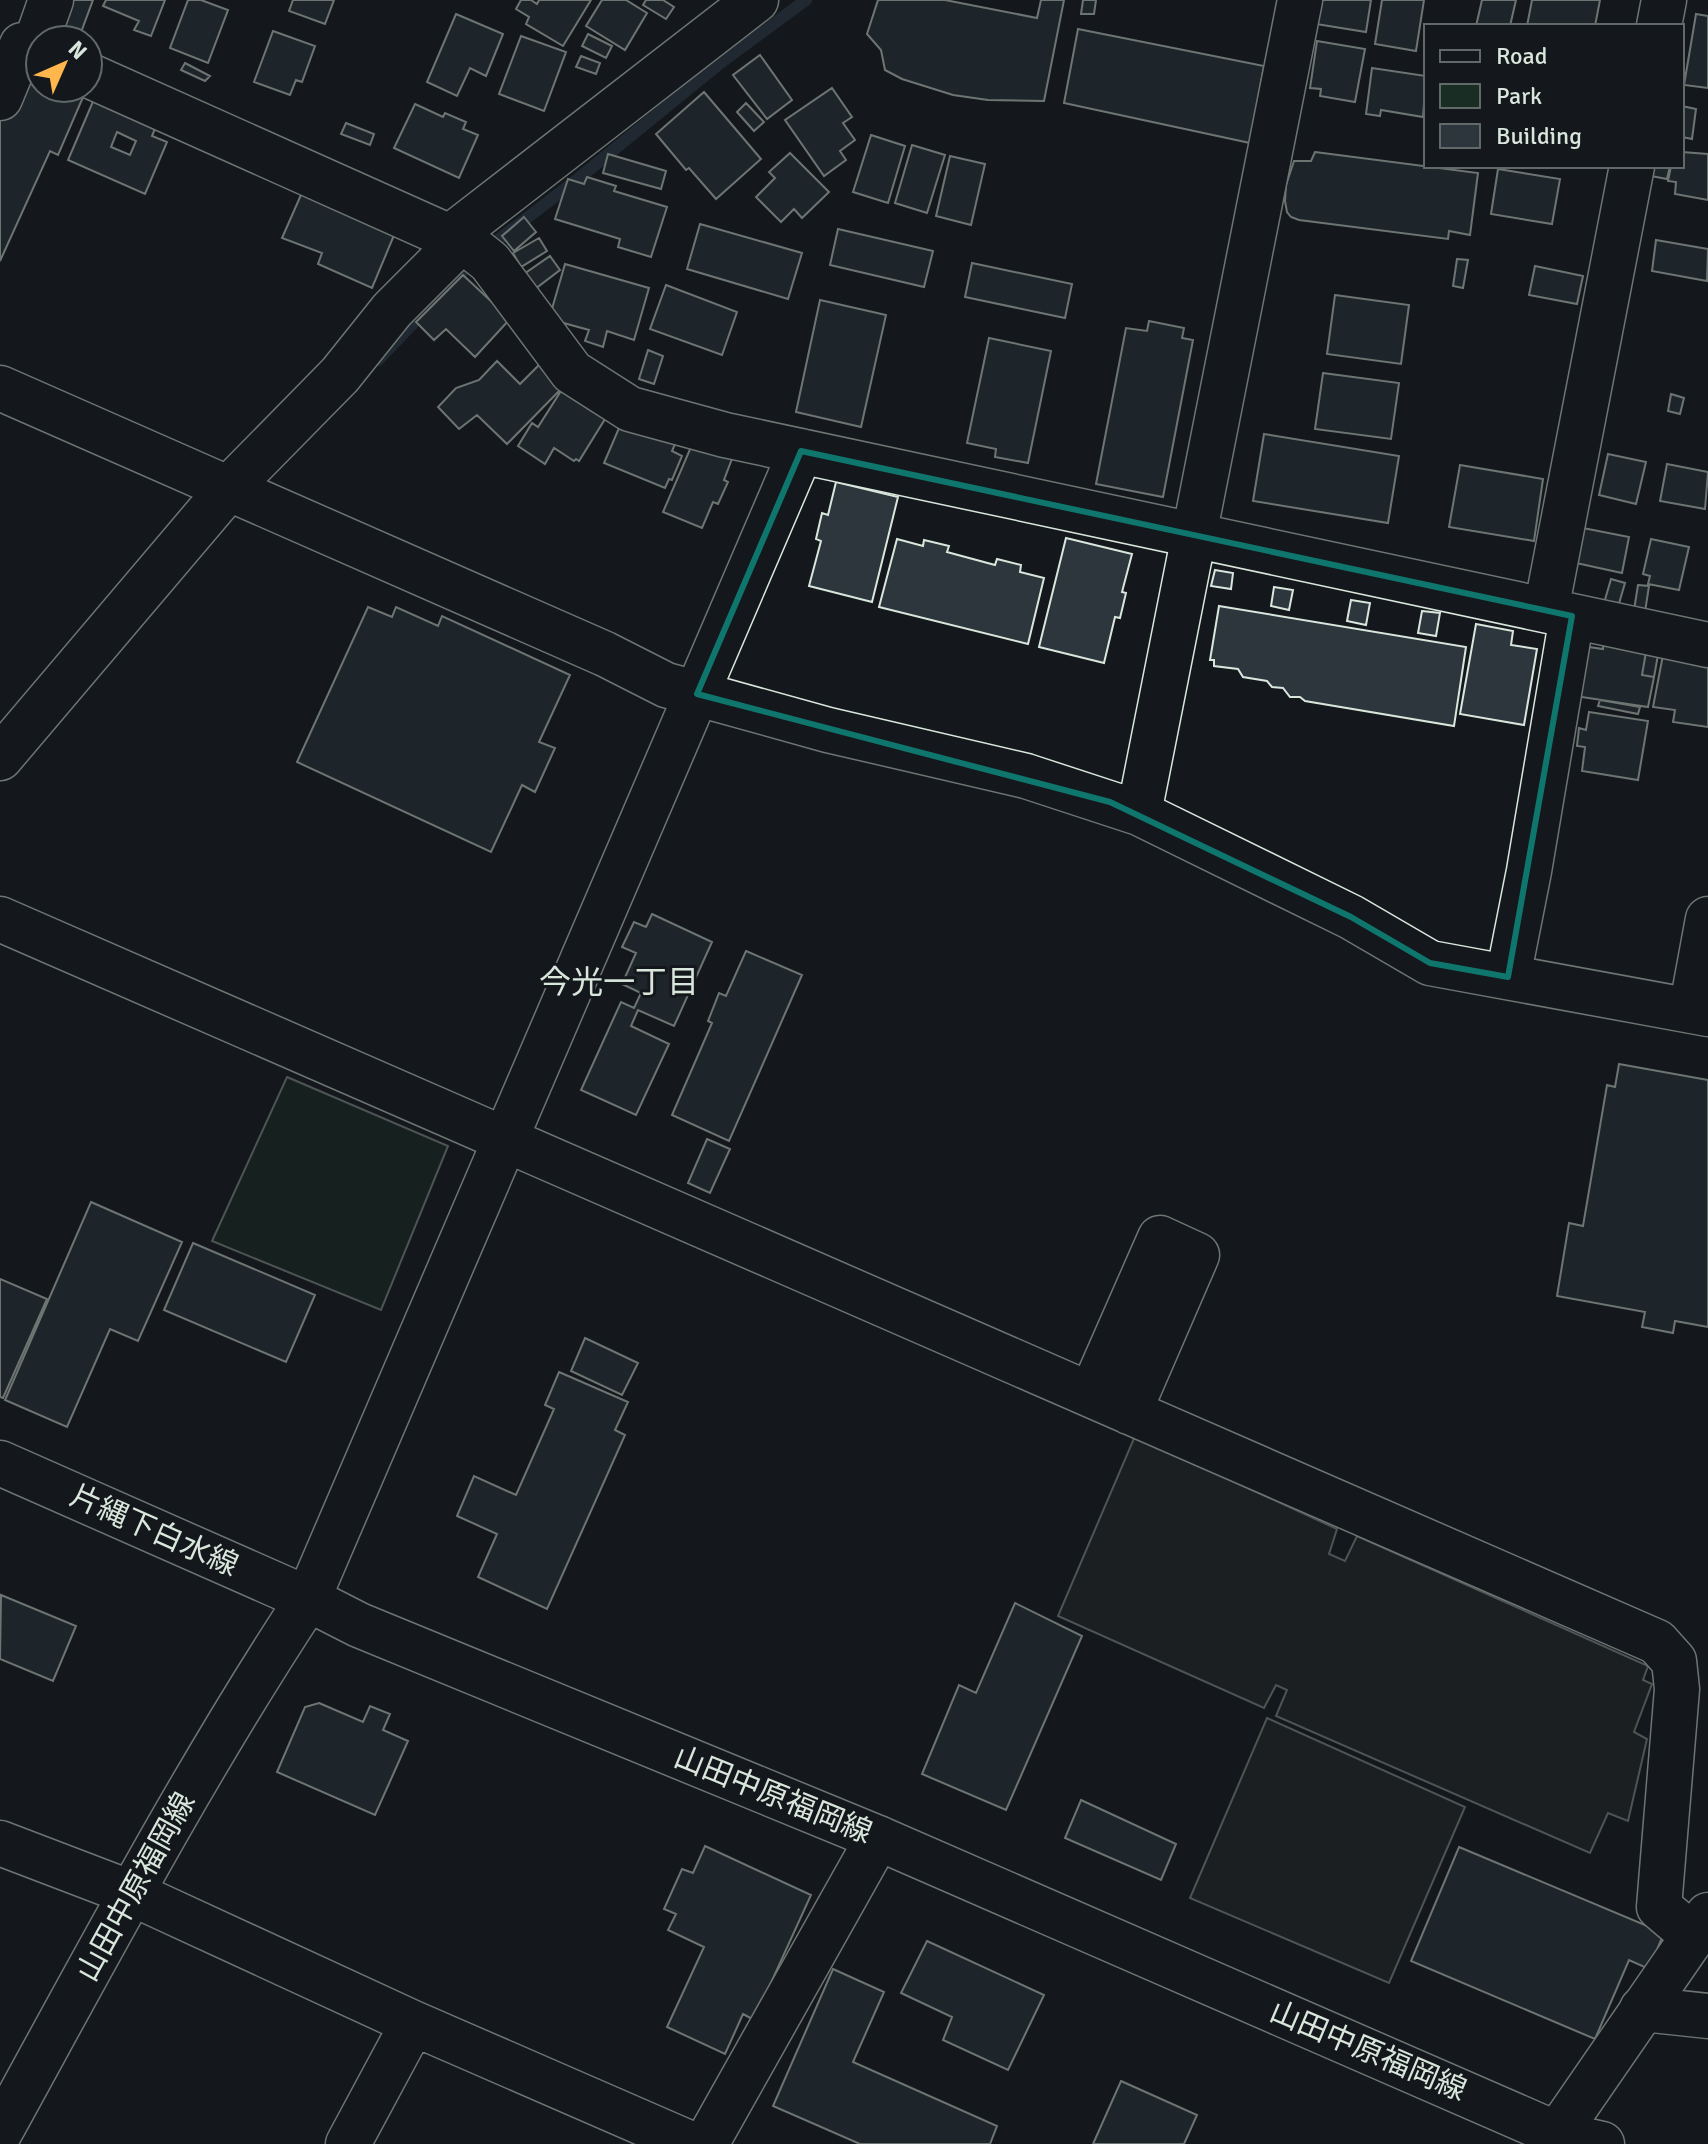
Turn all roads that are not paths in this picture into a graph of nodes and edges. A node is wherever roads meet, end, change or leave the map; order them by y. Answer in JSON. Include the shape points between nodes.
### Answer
{"nodes":[{"id":1,"x":51,"y":0,"type":"edge"},
{"id":2,"x":756,"y":0,"type":"edge"},
{"id":3,"x":1300,"y":0,"type":"edge"},
{"id":4,"x":1664,"y":0,"type":"edge"},
{"id":5,"x":37,"y":24,"type":"edge"},
{"id":6,"x":1659,"y":24,"type":"edge"},
{"id":7,"x":24,"y":46,"type":"edge"},
{"id":8,"x":104,"y":82,"type":"edge"},
{"id":9,"x":0,"y":98,"type":"edge"},
{"id":10,"x":1632,"y":168,"type":"edge"},
{"id":11,"x":467,"y":247,"type":"junction"},
{"id":12,"x":0,"y":388,"type":"edge"},
{"id":13,"x":801,"y":451,"type":"junction"},
{"id":14,"x":245,"y":496,"type":"junction"},
{"id":15,"x":1194,"y":535,"type":"junction"},
{"id":16,"x":1559,"y":613,"type":"junction"},
{"id":17,"x":1708,"y":645,"type":"edge"},
{"id":18,"x":697,"y":694,"type":"junction"},
{"id":19,"x":0,"y":758,"type":"edge"},
{"id":20,"x":1139,"y":813,"type":"junction"},
{"id":21,"x":0,"y":919,"type":"edge"},
{"id":22,"x":1708,"y":919,"type":"edge"},
{"id":23,"x":1508,"y":977,"type":"junction"},
{"id":24,"x":1700,"y":1012,"type":"edge"},
{"id":25,"x":505,"y":1139,"type":"junction"},
{"id":26,"x":0,"y":1463,"type":"edge"},
{"id":27,"x":308,"y":1599,"type":"junction"},
{"id":28,"x":878,"y":1838,"type":"junction"},
{"id":29,"x":0,"y":1843,"type":"edge"},
{"id":30,"x":131,"y":1893,"type":"junction"},
{"id":31,"x":1700,"y":1926,"type":"edge"},
{"id":32,"x":1642,"y":2009,"type":"junction"},
{"id":33,"x":1708,"y":2016,"type":"edge"},
{"id":34,"x":413,"y":2023,"type":"junction"},
{"id":35,"x":0,"y":2132,"type":"edge"},
{"id":36,"x":1552,"y":2139,"type":"edge"},
{"id":37,"x":348,"y":2144,"type":"edge"},
{"id":38,"x":691,"y":2144,"type":"edge"},
{"id":39,"x":706,"y":2144,"type":"edge"},
{"id":40,"x":1602,"y":2144,"type":"edge"}],
"edges":[{"from":1,"to":5,"type":"street"},
{"from":2,"to":11,"type":"street"},
{"from":3,"to":15,"type":"street"},
{"from":4,"to":6,"type":"street"},
{"from":7,"to":9,"type":"street"},
{"from":8,"to":11,"type":"street"},
{"from":10,"to":16,"type":"street"},
{"from":11,"to":13,"type":"street","via":[[572,372],[603,394],[630,409]]},
{"from":11,"to":14,"type":"street","via":[[392,310]]},
{"from":12,"to":14,"type":"street"},
{"from":13,"to":15,"type":"street"},
{"from":13,"to":18,"type":"street"},
{"from":14,"to":18,"type":"street","via":[[666,685]]},
{"from":14,"to":19,"type":"street"},
{"from":15,"to":16,"type":"street"},
{"from":15,"to":20,"type":"street"},
{"from":16,"to":17,"type":"street"},
{"from":16,"to":23,"type":"street","via":[[1527,885]]},
{"from":18,"to":20,"type":"street","via":[[1026,776]]},
{"from":18,"to":25,"type":"street"},
{"from":20,"to":23,"type":"street","via":[[1351,917],[1430,963]]},
{"from":21,"to":25,"type":"street"},
{"from":22,"to":24,"type":"street"},
{"from":23,"to":24,"type":"street"},
{"from":25,"to":27,"type":"street"},
{"from":25,"to":31,"type":"street","via":[[1657,1642],[1674,1661],[1677,1689],[1659,1907]]},
{"from":26,"to":27,"type":"street","name":"片縄下白水線"},
{"from":27,"to":28,"type":"street","name":"山田中原福岡線","via":[[359,1625]]},
{"from":27,"to":30,"type":"street","name":"山田中原福岡線","via":[[255,1679]]},
{"from":28,"to":36,"type":"street","name":"山田中原福岡線"},
{"from":28,"to":39,"type":"street"},
{"from":29,"to":30,"type":"street"},
{"from":30,"to":34,"type":"street"},
{"from":30,"to":35,"type":"street","name":"山田中原福岡線"},
{"from":31,"to":32,"type":"street"},
{"from":32,"to":33,"type":"street"},
{"from":32,"to":36,"type":"street"},
{"from":34,"to":37,"type":"street"},
{"from":34,"to":38,"type":"street"},
{"from":36,"to":40,"type":"street"}]}
